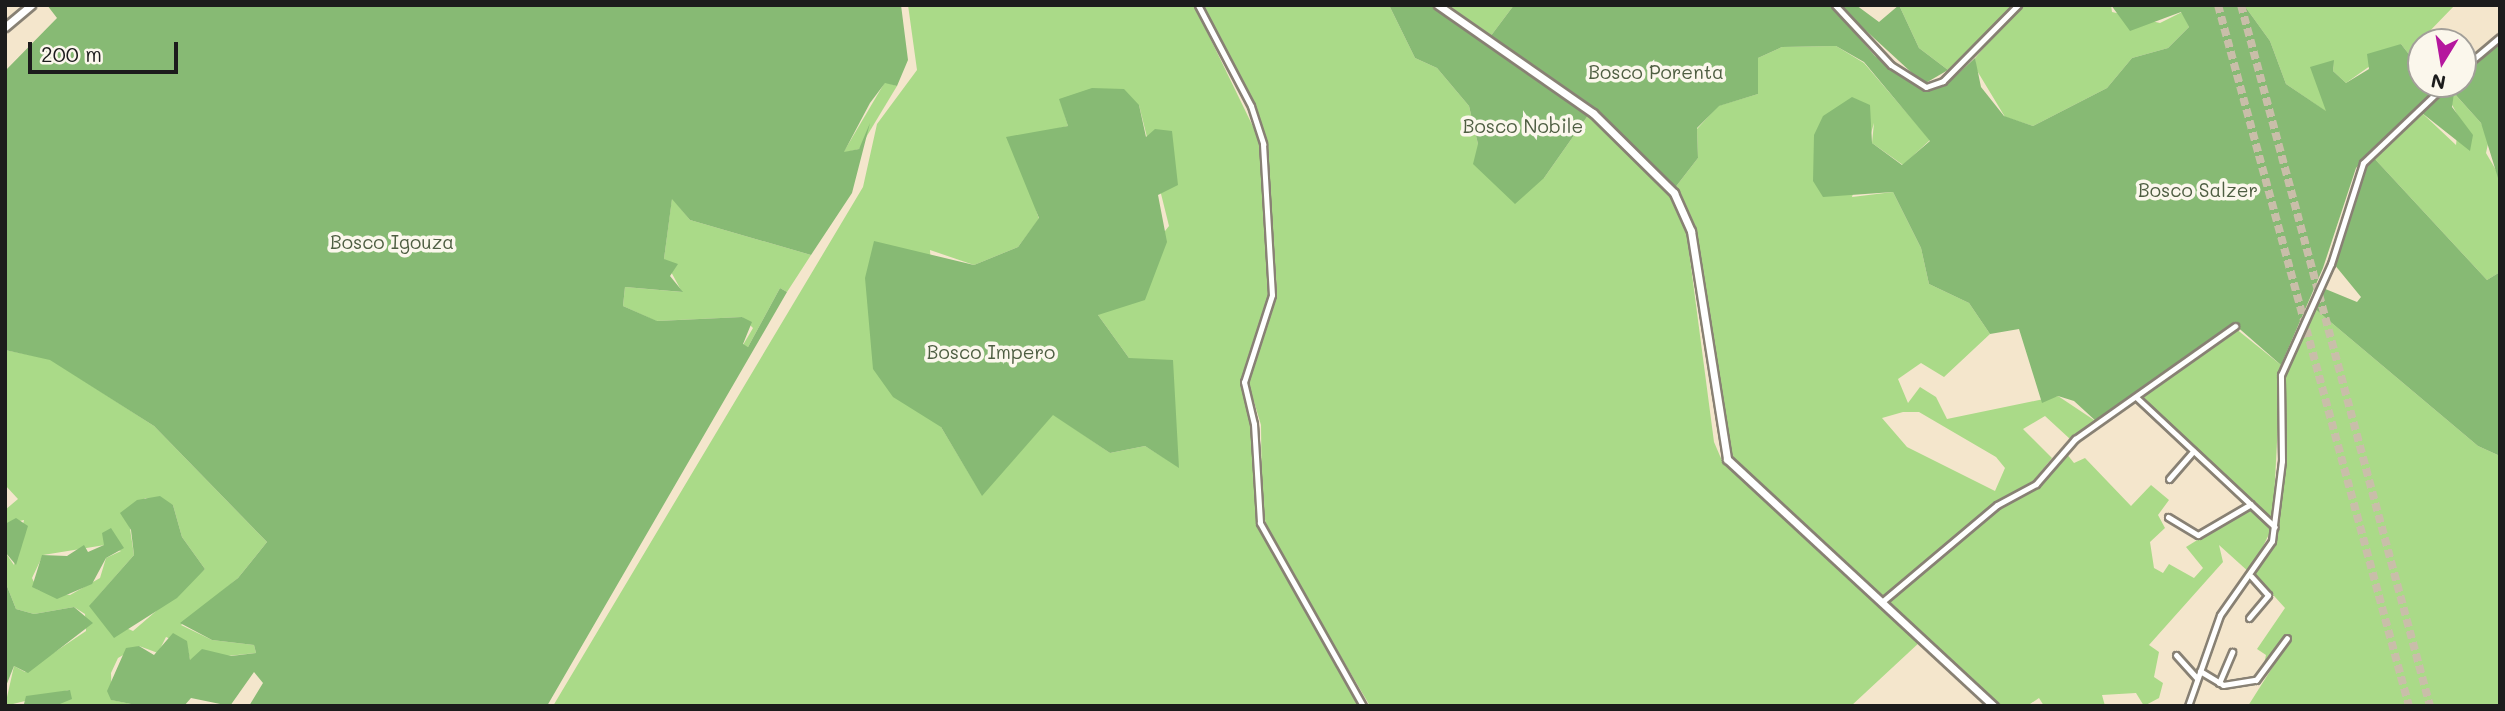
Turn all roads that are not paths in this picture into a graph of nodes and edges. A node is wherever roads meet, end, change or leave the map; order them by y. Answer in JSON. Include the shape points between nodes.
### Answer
{"nodes":[{"id":1,"x":31,"y":5,"type":"edge"},
{"id":2,"x":1198,"y":5,"type":"edge"},
{"id":3,"x":1438,"y":5,"type":"edge"},
{"id":4,"x":1835,"y":5,"type":"edge"},
{"id":5,"x":2018,"y":5,"type":"edge"},
{"id":6,"x":5,"y":27,"type":"edge"},
{"id":7,"x":2500,"y":37,"type":"edge"},
{"id":8,"x":2477,"y":56,"type":"edge"},
{"id":9,"x":2431,"y":98,"type":"edge"},
{"id":10,"x":2235,"y":326,"type":"dead end"},
{"id":11,"x":2136,"y":397,"type":"junction"},
{"id":12,"x":2193,"y":451,"type":"junction"},
{"id":13,"x":2169,"y":479,"type":"dead end"},
{"id":14,"x":2250,"y":504,"type":"junction"},
{"id":15,"x":2168,"y":517,"type":"dead end"},
{"id":16,"x":2275,"y":527,"type":"junction"},
{"id":17,"x":2251,"y":576,"type":"junction"},
{"id":18,"x":1883,"y":601,"type":"junction"},
{"id":19,"x":2249,"y":618,"type":"dead end"},
{"id":20,"x":2287,"y":638,"type":"dead end"},
{"id":21,"x":2232,"y":652,"type":"dead end"},
{"id":22,"x":2176,"y":655,"type":"dead end"},
{"id":23,"x":2200,"y":671,"type":"junction"},
{"id":24,"x":2197,"y":678,"type":"junction"},
{"id":25,"x":2219,"y":683,"type":"junction"},
{"id":26,"x":1363,"y":706,"type":"edge"},
{"id":27,"x":1994,"y":706,"type":"edge"},
{"id":28,"x":2188,"y":706,"type":"edge"}],
"edges":[{"from":1,"to":6,"type":"main road"},
{"from":2,"to":26,"type":"street","via":[[1262,139],[1272,295],[1244,382],[1254,424],[1260,523]]},
{"from":3,"to":18,"type":"main road","via":[[1593,113],[1674,193],[1691,231],[1727,460]]},
{"from":4,"to":5,"type":"street","via":[[1899,71],[1921,86],[1940,84]]},
{"from":7,"to":8,"type":"street"},
{"from":9,"to":16,"type":"street","via":[[2363,163],[2331,264],[2281,375]]},
{"from":10,"to":11,"type":"street"},
{"from":11,"to":12,"type":"street"},
{"from":11,"to":18,"type":"street","via":[[2075,439],[2036,484],[1997,505]]},
{"from":12,"to":13,"type":"street"},
{"from":12,"to":14,"type":"street"},
{"from":14,"to":15,"type":"street","via":[[2199,536]]},
{"from":14,"to":16,"type":"street"},
{"from":16,"to":17,"type":"street"},
{"from":17,"to":19,"type":"street","via":[[2268,595]]},
{"from":17,"to":23,"type":"street","via":[[2220,615]]},
{"from":18,"to":27,"type":"main road"},
{"from":20,"to":25,"type":"street","via":[[2256,680]]},
{"from":21,"to":25,"type":"street"},
{"from":22,"to":24,"type":"street"},
{"from":23,"to":24,"type":"street"},
{"from":23,"to":25,"type":"street"},
{"from":24,"to":28,"type":"street"}]}
